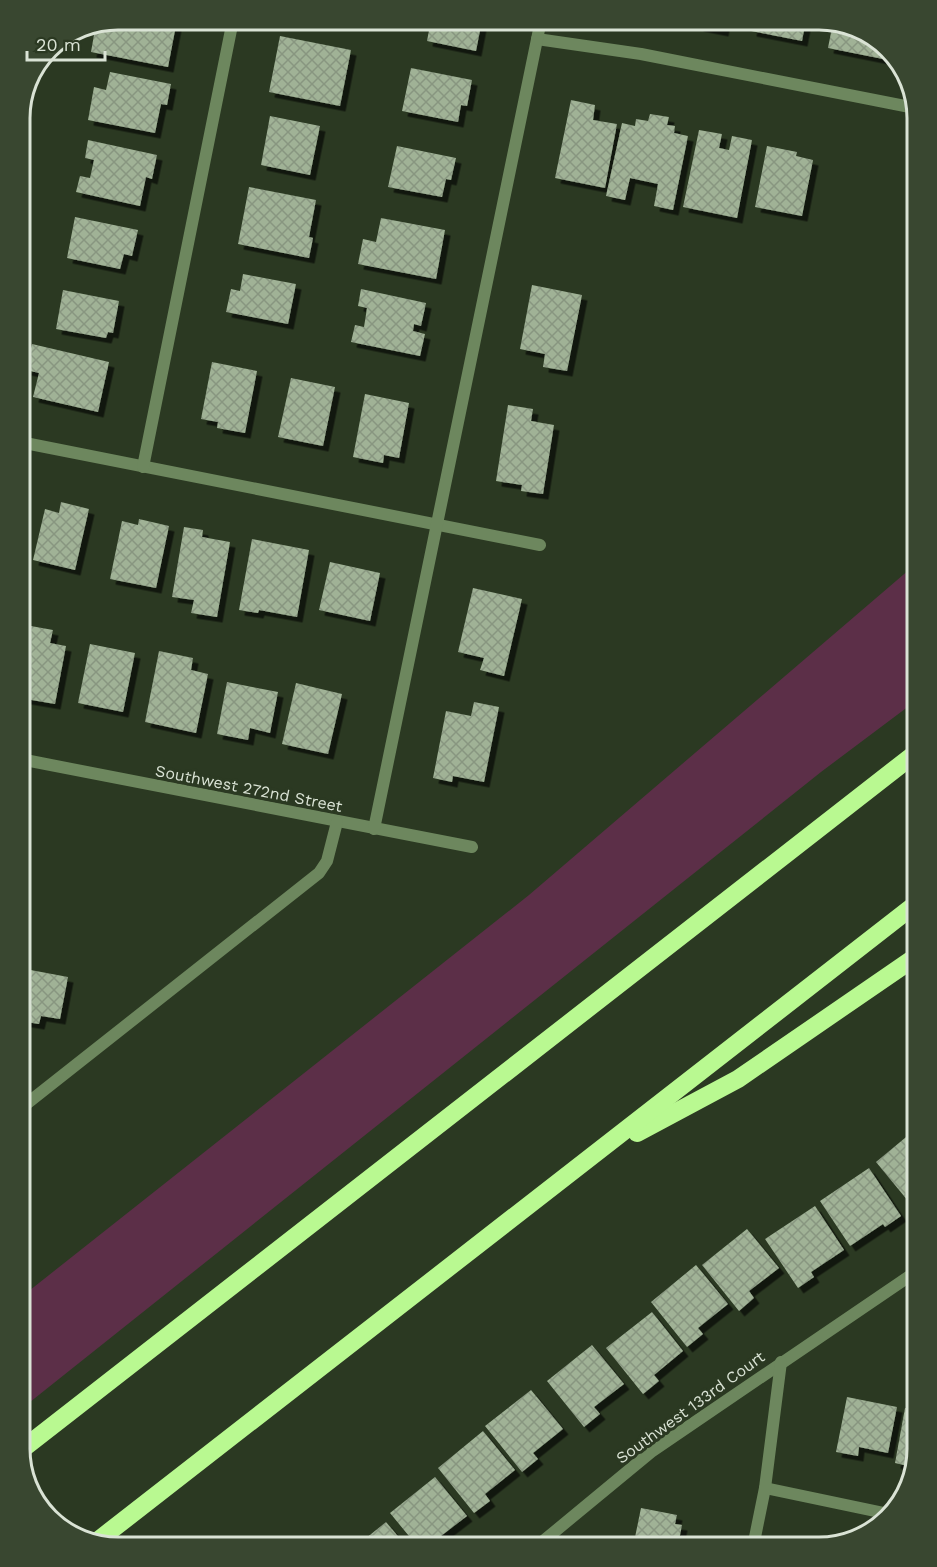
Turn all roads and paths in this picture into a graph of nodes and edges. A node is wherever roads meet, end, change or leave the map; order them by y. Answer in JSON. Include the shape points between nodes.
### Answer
{"nodes":[{"id":1,"x":231,"y":30,"type":"edge"},
{"id":2,"x":539,"y":30,"type":"edge"},
{"id":3,"x":537,"y":39,"type":"junction"},
{"id":4,"x":906,"y":106,"type":"edge"},
{"id":5,"x":30,"y":444,"type":"edge"},
{"id":6,"x":143,"y":467,"type":"junction"},
{"id":7,"x":436,"y":525,"type":"junction"},
{"id":8,"x":540,"y":545,"type":"dead end"},
{"id":9,"x":30,"y":761,"type":"edge"},
{"id":10,"x":907,"y":761,"type":"edge"},
{"id":11,"x":337,"y":822,"type":"junction"},
{"id":12,"x":374,"y":829,"type":"junction"},
{"id":13,"x":472,"y":847,"type":"dead end"},
{"id":14,"x":907,"y":912,"type":"edge"},
{"id":15,"x":907,"y":963,"type":"edge"},
{"id":16,"x":30,"y":1101,"type":"edge"},
{"id":17,"x":590,"y":1158,"type":"junction"},
{"id":18,"x":907,"y":1278,"type":"edge"},
{"id":19,"x":781,"y":1362,"type":"junction"},
{"id":20,"x":30,"y":1444,"type":"edge"},
{"id":21,"x":765,"y":1488,"type":"junction"},
{"id":22,"x":880,"y":1512,"type":"edge"},
{"id":23,"x":104,"y":1536,"type":"edge"},
{"id":24,"x":548,"y":1537,"type":"edge"},
{"id":25,"x":755,"y":1537,"type":"edge"}],
"edges":[{"from":1,"to":6,"type":"street"},
{"from":2,"to":3,"type":"street"},
{"from":3,"to":4,"type":"street","via":[[641,54]]},
{"from":3,"to":7,"type":"street"},
{"from":5,"to":6,"type":"street"},
{"from":6,"to":7,"type":"street"},
{"from":7,"to":8,"type":"street"},
{"from":7,"to":12,"type":"street"},
{"from":9,"to":11,"type":"street","name":"Southwest 272nd Street"},
{"from":10,"to":20,"type":"highway"},
{"from":11,"to":12,"type":"street","name":"Southwest 272nd Street"},
{"from":11,"to":16,"type":"street","via":[[327,861],[319,873]]},
{"from":12,"to":13,"type":"street","name":"Southwest 272nd Street"},
{"from":14,"to":17,"type":"highway"},
{"from":15,"to":17,"type":"highway","via":[[738,1078]]},
{"from":17,"to":23,"type":"highway"},
{"from":18,"to":19,"type":"street","name":"Southwest 133rd Court"},
{"from":19,"to":21,"type":"street"},
{"from":19,"to":24,"type":"street","name":"Southwest 133rd Court","via":[[651,1452]]},
{"from":21,"to":22,"type":"street"},
{"from":21,"to":25,"type":"street"}]}
